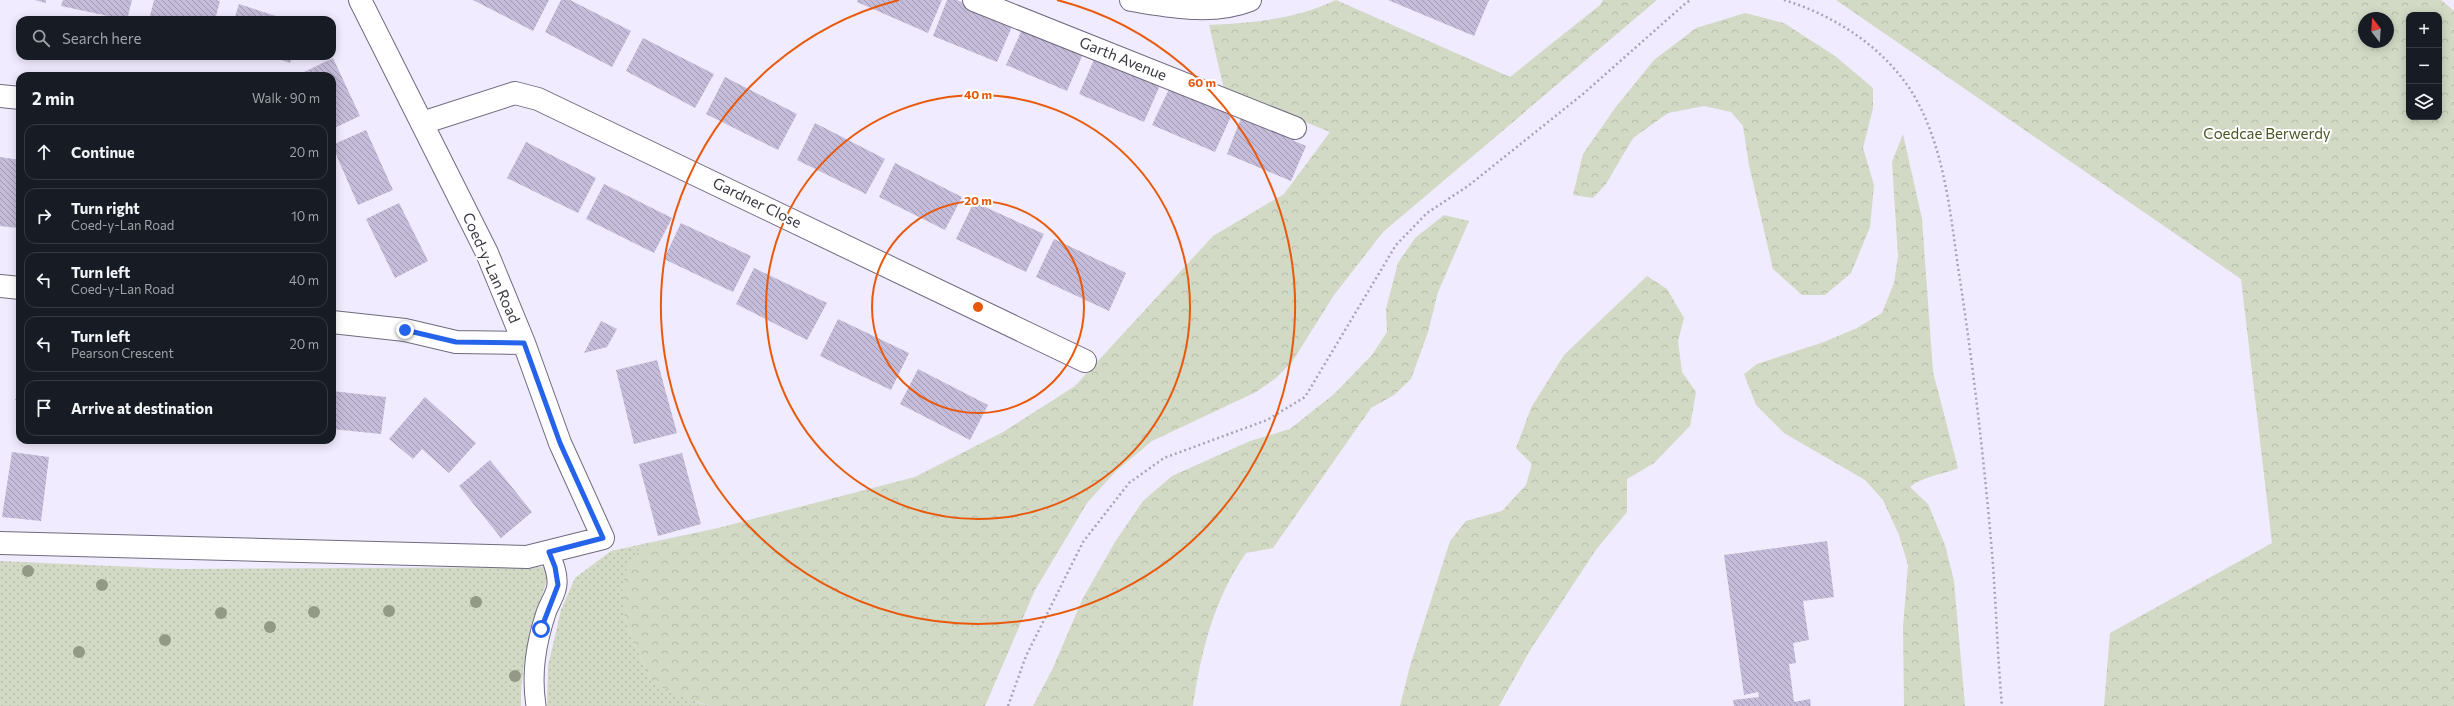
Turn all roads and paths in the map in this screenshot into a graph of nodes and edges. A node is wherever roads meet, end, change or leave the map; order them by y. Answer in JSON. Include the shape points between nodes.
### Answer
{"nodes":[{"id":1,"x":360,"y":0,"type":"edge"},
{"id":2,"x":974,"y":0,"type":"edge"},
{"id":3,"x":1131,"y":0,"type":"edge"},
{"id":4,"x":1250,"y":0,"type":"edge"},
{"id":5,"x":1692,"y":0,"type":"edge"},
{"id":6,"x":1784,"y":0,"type":"edge"},
{"id":7,"x":0,"y":96,"type":"edge"},
{"id":8,"x":16,"y":98,"type":"edge"},
{"id":9,"x":422,"y":123,"type":"junction"},
{"id":10,"x":1295,"y":128,"type":"dead end"},
{"id":11,"x":0,"y":286,"type":"edge"},
{"id":12,"x":16,"y":288,"type":"edge"},
{"id":13,"x":336,"y":322,"type":"edge"},
{"id":14,"x":524,"y":343,"type":"junction"},
{"id":15,"x":1085,"y":361,"type":"dead end"},
{"id":16,"x":0,"y":543,"type":"edge"},
{"id":17,"x":549,"y":552,"type":"junction"},
{"id":18,"x":536,"y":706,"type":"edge"},
{"id":19,"x":1008,"y":706,"type":"edge"},
{"id":20,"x":2002,"y":706,"type":"edge"}],
"edges":[{"from":1,"to":9,"type":"street","name":"Coed-y-Lan Road"},
{"from":2,"to":10,"type":"street","name":"Garth Avenue"},
{"from":3,"to":4,"type":"street","via":[[1186,9],[1238,4]]},
{"from":5,"to":19,"type":"path","via":[[1686,2],[1583,94],[1468,186],[1427,213],[1396,245],[1305,397],[1267,420],[1164,458],[1130,483],[1083,542],[1026,656]]},
{"from":6,"to":20,"type":"path","via":[[1852,32],[1892,64],[1916,99],[1936,143],[1948,197],[1964,301],[1991,542]]},
{"from":7,"to":8,"type":"street"},
{"from":9,"to":14,"type":"street","name":"Coed-y-Lan Road","via":[[487,253]]},
{"from":9,"to":15,"type":"street","name":"Gardner Close","via":[[515,93],[538,99]]},
{"from":11,"to":12,"type":"street"},
{"from":13,"to":14,"type":"street","via":[[405,330],[456,342]]},
{"from":14,"to":17,"type":"street","name":"Coed-y-Lan Road","via":[[560,443],[603,538]]},
{"from":16,"to":17,"type":"street","name":"Coed-y-Lan Road","via":[[527,557]]},
{"from":17,"to":18,"type":"lane","via":[[558,585],[541,629],[534,659],[533,690]]}]}
